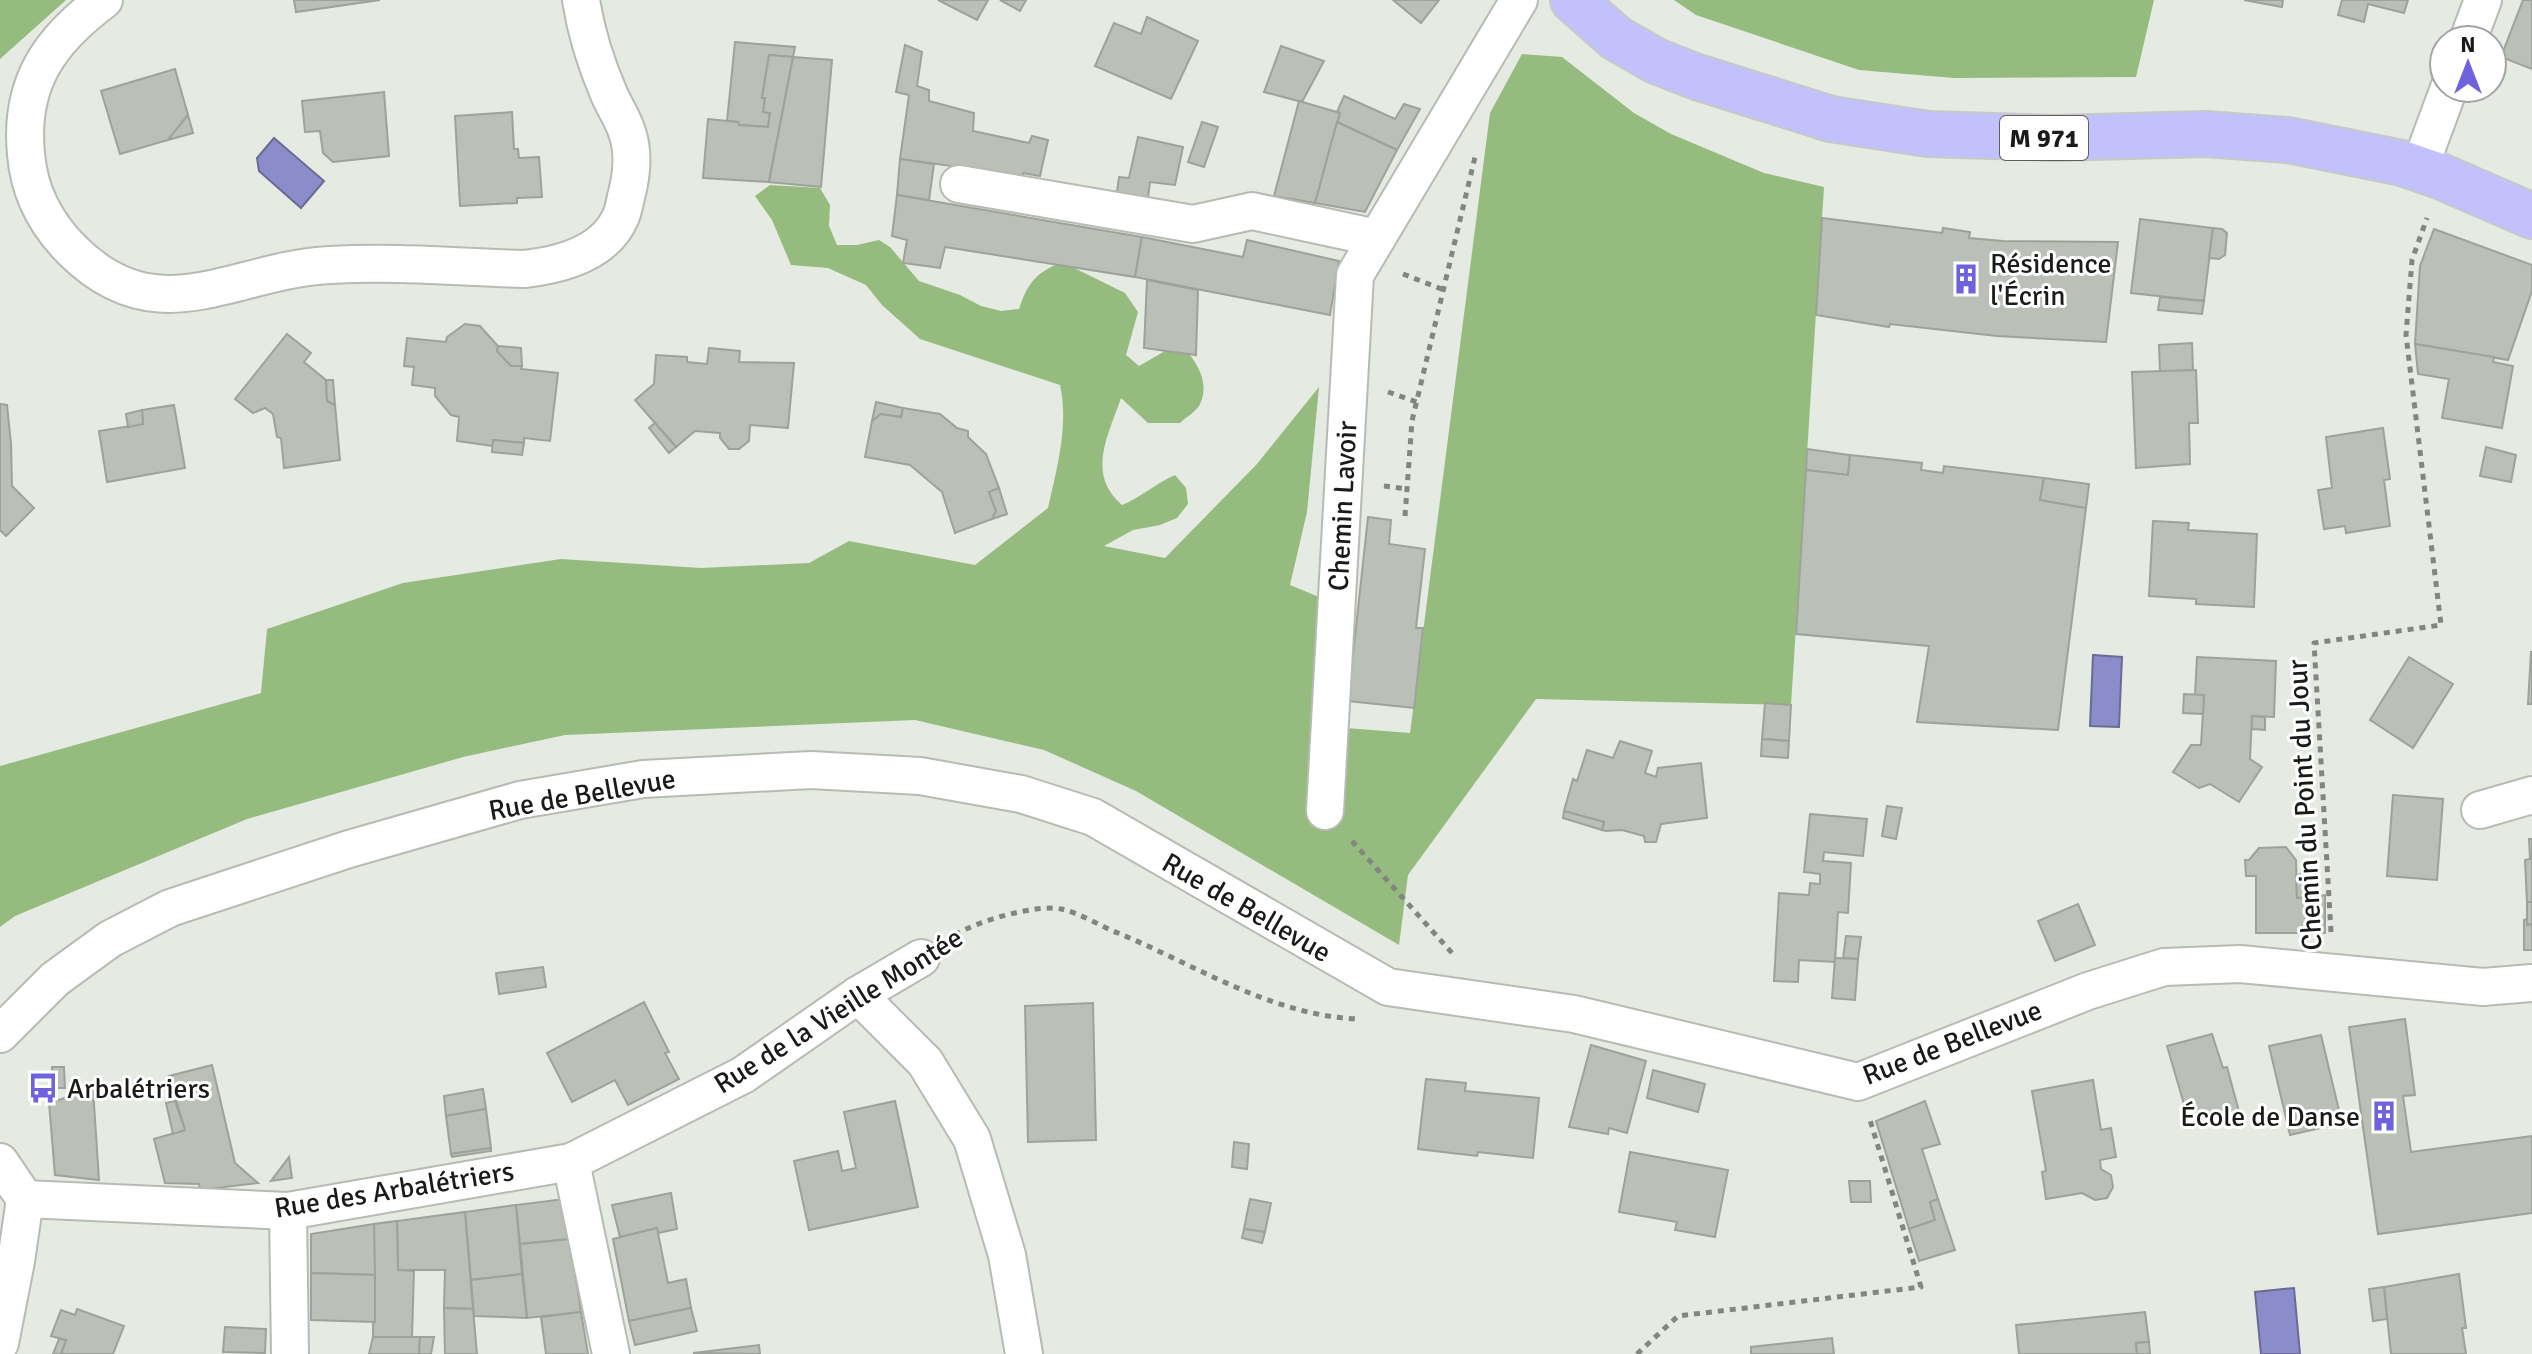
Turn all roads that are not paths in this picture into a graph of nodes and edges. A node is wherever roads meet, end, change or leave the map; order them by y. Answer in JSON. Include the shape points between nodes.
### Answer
{"nodes":[{"id":1,"x":104,"y":0,"type":"edge"},
{"id":2,"x":581,"y":0,"type":"edge"},
{"id":3,"x":1519,"y":0,"type":"edge"},
{"id":4,"x":1573,"y":0,"type":"edge"},
{"id":5,"x":2483,"y":0,"type":"edge"},
{"id":6,"x":2474,"y":24,"type":"edge"},
{"id":7,"x":2445,"y":104,"type":"edge"},
{"id":8,"x":2430,"y":172,"type":"junction"},
{"id":9,"x":959,"y":184,"type":"dead end"},
{"id":10,"x":2532,"y":216,"type":"edge"},
{"id":11,"x":1377,"y":238,"type":"junction"},
{"id":12,"x":2532,"y":795,"type":"edge"},
{"id":13,"x":2480,"y":810,"type":"dead end"},
{"id":14,"x":1325,"y":811,"type":"road end"},
{"id":15,"x":921,"y":958,"type":"road end"},
{"id":16,"x":2532,"y":983,"type":"edge"},
{"id":17,"x":858,"y":995,"type":"junction"},
{"id":18,"x":0,"y":1034,"type":"edge"},
{"id":19,"x":0,"y":1162,"type":"edge"},
{"id":20,"x":571,"y":1162,"type":"junction"},
{"id":21,"x":25,"y":1199,"type":"junction"},
{"id":22,"x":288,"y":1211,"type":"junction"},
{"id":23,"x":0,"y":1343,"type":"edge"},
{"id":24,"x":290,"y":1354,"type":"edge"},
{"id":25,"x":611,"y":1354,"type":"edge"},
{"id":26,"x":1024,"y":1354,"type":"edge"}],
"edges":[{"from":1,"to":2,"type":"street","via":[[63,34],[40,69],[26,123],[28,174],[44,214],[62,240],[96,272],[130,289],[185,295],[331,265],[546,267],[605,241],[621,217],[632,173],[631,153],[590,43]]},
{"from":3,"to":11,"type":"street","name":"Chemin Lavoir"},
{"from":4,"to":8,"type":"main road","number":"M 971","via":[[1616,38],[1656,61],[1831,119],[1928,134],[2205,134],[2288,140]]},
{"from":5,"to":6,"type":"street"},
{"from":7,"to":8,"type":"street"},
{"from":8,"to":10,"type":"main road","number":"M 971"},
{"from":9,"to":11,"type":"street","via":[[1193,224],[1252,211]]},
{"from":11,"to":14,"type":"street","name":"Chemin Lavoir","via":[[1355,275]]},
{"from":12,"to":13,"type":"street"},
{"from":15,"to":17,"type":"street","name":"Rue de la Vieille Montée"},
{"from":16,"to":18,"type":"street","name":"Rue de Bellevue","via":[[2483,987],[2240,964],[2164,967],[2088,991],[1858,1082],[1574,1014],[1388,987],[1093,817],[1021,794],[920,776],[811,770],[643,779],[520,800],[349,849],[170,908],[110,939],[55,979]]},
{"from":17,"to":20,"type":"street","name":"Rue de la Vieille Montée","via":[[743,1075]]},
{"from":17,"to":26,"type":"street","via":[[925,1062],[972,1139],[1007,1255]]},
{"from":19,"to":21,"type":"street"},
{"from":20,"to":22,"type":"street","name":"Rue des Arbalétriers"},
{"from":20,"to":25,"type":"street"},
{"from":21,"to":22,"type":"street","name":"Rue des Arbalétriers"},
{"from":21,"to":23,"type":"street"},
{"from":22,"to":24,"type":"street"}]}
